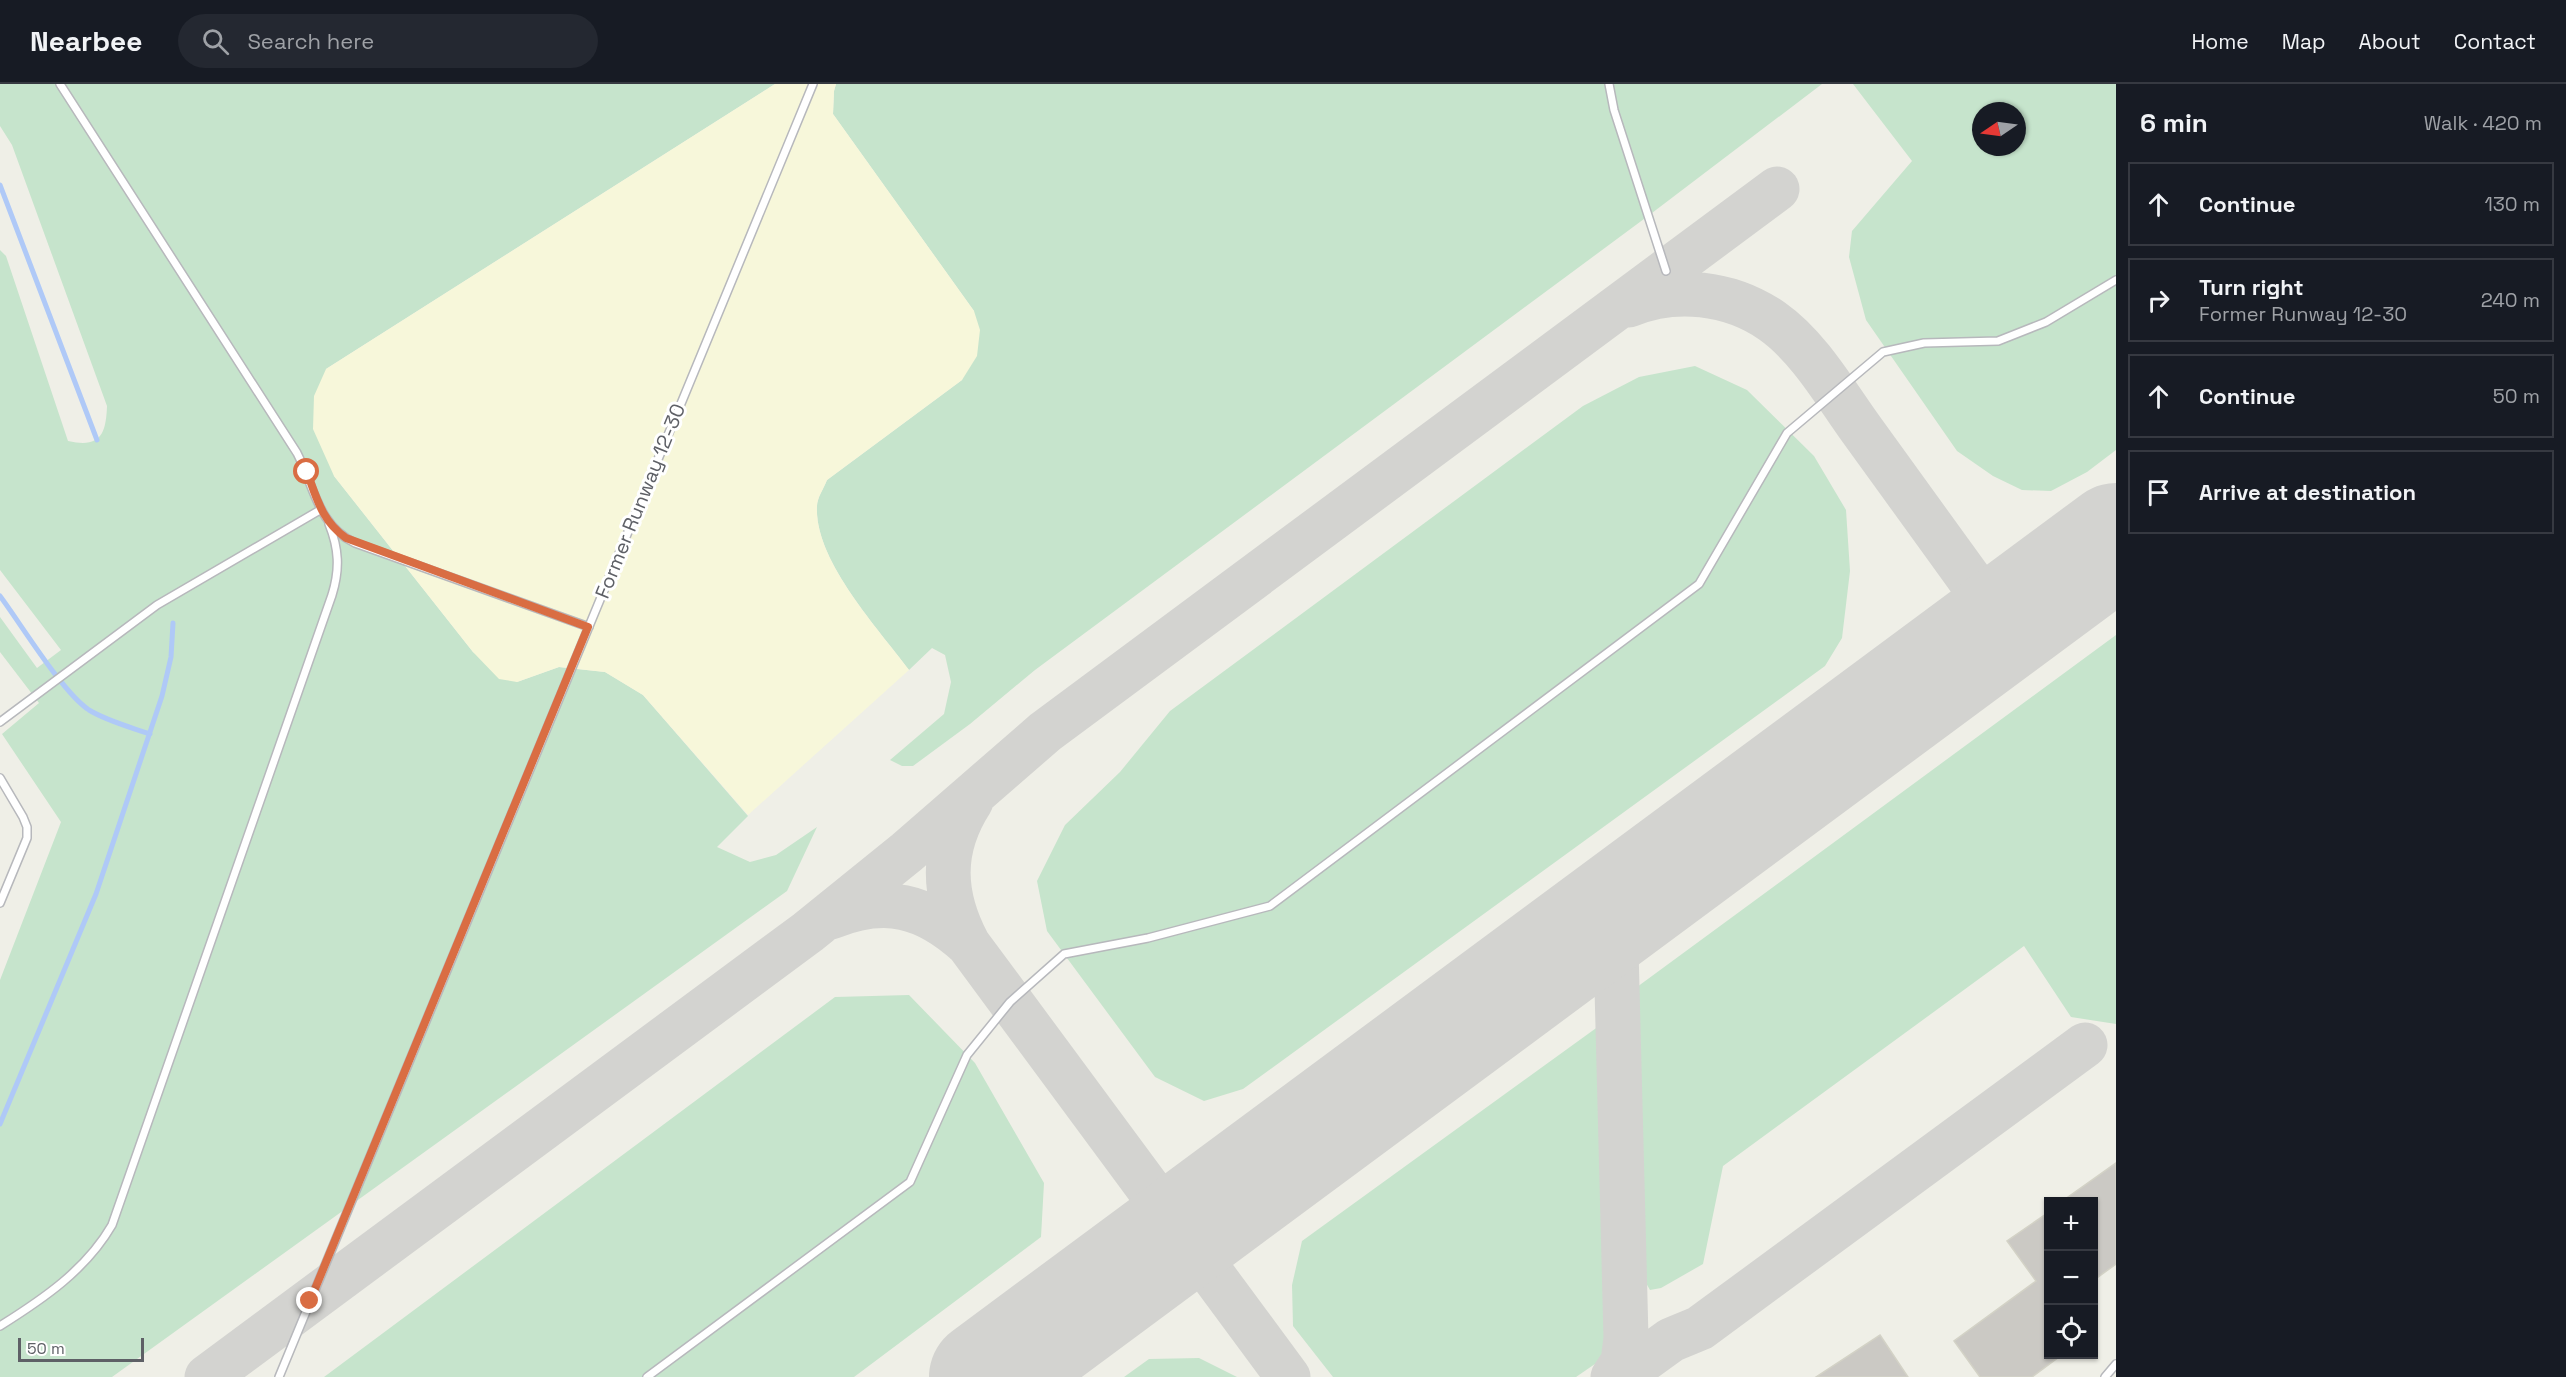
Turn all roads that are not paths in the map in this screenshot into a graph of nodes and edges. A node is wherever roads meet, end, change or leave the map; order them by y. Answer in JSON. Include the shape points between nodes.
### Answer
{"nodes":[{"id":1,"x":60,"y":84,"type":"edge"},
{"id":2,"x":813,"y":84,"type":"edge"},
{"id":3,"x":1609,"y":84,"type":"edge"},
{"id":4,"x":1666,"y":271,"type":"dead end"},
{"id":5,"x":2116,"y":280,"type":"edge"},
{"id":6,"x":320,"y":510,"type":"junction"},
{"id":7,"x":329,"y":524,"type":"junction"},
{"id":8,"x":588,"y":627,"type":"junction"},
{"id":9,"x":0,"y":722,"type":"edge"},
{"id":10,"x":0,"y":778,"type":"edge"},
{"id":11,"x":0,"y":903,"type":"edge"},
{"id":12,"x":0,"y":1326,"type":"edge"},
{"id":13,"x":2116,"y":1364,"type":"edge"},
{"id":14,"x":279,"y":1377,"type":"edge"},
{"id":15,"x":647,"y":1377,"type":"edge"},
{"id":16,"x":2105,"y":1377,"type":"edge"}],
"edges":[{"from":1,"to":6,"type":"lane","via":[[297,453]]},
{"from":2,"to":8,"type":"lane","name":"Former Runway 12-30"},
{"from":3,"to":4,"type":"lane"},
{"from":5,"to":15,"type":"lane","via":[[2046,322],[1998,341],[1924,343],[1883,352],[1787,433],[1699,584],[1270,906],[1148,938],[1064,954],[1010,1002],[967,1055],[910,1182]]},
{"from":6,"to":7,"type":"lane"},
{"from":6,"to":9,"type":"lane","via":[[157,605]]},
{"from":7,"to":8,"type":"lane","via":[[356,543]]},
{"from":7,"to":12,"type":"lane","via":[[337,544],[338,577],[112,1225],[99,1247],[61,1284]]},
{"from":8,"to":14,"type":"lane","name":"Former Runway 12-30"},
{"from":10,"to":11,"type":"lane","via":[[27,827],[27,838]]},
{"from":13,"to":16,"type":"lane"}]}
